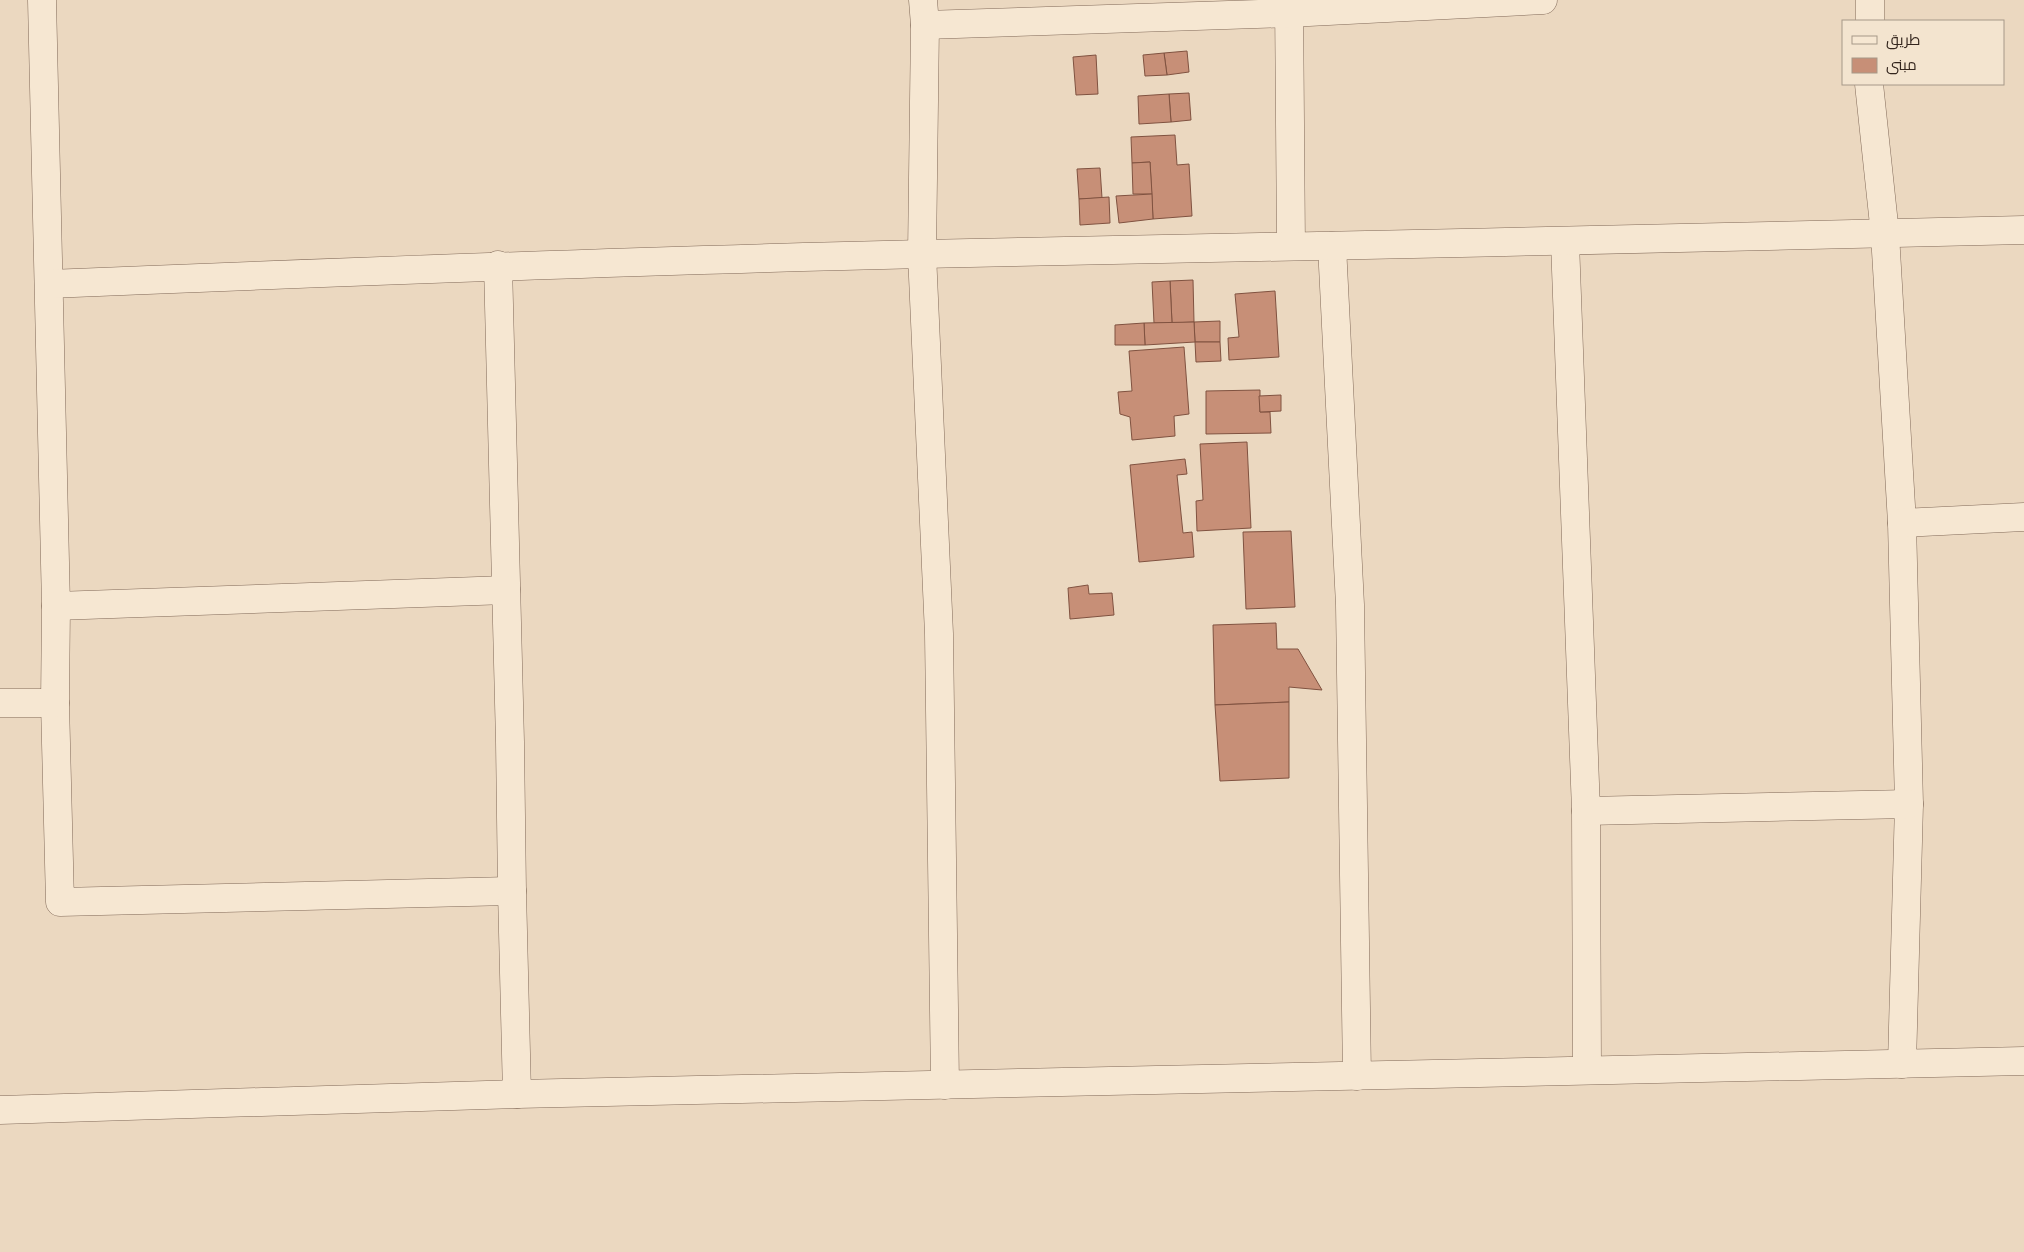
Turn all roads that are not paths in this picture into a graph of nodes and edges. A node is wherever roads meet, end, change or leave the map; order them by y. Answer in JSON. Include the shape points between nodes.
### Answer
{"nodes":[{"id":1,"x":42,"y":0,"type":"edge"},
{"id":2,"x":1543,"y":0,"type":"edge"},
{"id":3,"x":1870,"y":0,"type":"edge"},
{"id":4,"x":1289,"y":7,"type":"edge"},
{"id":5,"x":924,"y":13,"type":"edge"},
{"id":6,"x":1870,"y":20,"type":"edge"},
{"id":7,"x":1870,"y":85,"type":"edge"},
{"id":8,"x":2024,"y":230,"type":"edge"},
{"id":9,"x":1885,"y":234,"type":"junction"},
{"id":10,"x":1565,"y":242,"type":"junction"},
{"id":11,"x":1291,"y":246,"type":"junction"},
{"id":12,"x":1332,"y":246,"type":"junction"},
{"id":13,"x":922,"y":254,"type":"junction"},
{"id":14,"x":498,"y":265,"type":"junction"},
{"id":15,"x":49,"y":284,"type":"junction"},
{"id":16,"x":2024,"y":517,"type":"edge"},
{"id":17,"x":1902,"y":523,"type":"junction"},
{"id":18,"x":506,"y":590,"type":"junction"},
{"id":19,"x":56,"y":606,"type":"junction"},
{"id":20,"x":0,"y":703,"type":"edge"},
{"id":21,"x":55,"y":703,"type":"junction"},
{"id":22,"x":1909,"y":804,"type":"junction"},
{"id":23,"x":1586,"y":811,"type":"junction"},
{"id":24,"x":512,"y":891,"type":"junction"},
{"id":25,"x":2024,"y":1061,"type":"edge"},
{"id":26,"x":1902,"y":1064,"type":"junction"},
{"id":27,"x":1588,"y":1070,"type":"junction"},
{"id":28,"x":1356,"y":1076,"type":"junction"},
{"id":29,"x":945,"y":1084,"type":"junction"},
{"id":30,"x":517,"y":1094,"type":"junction"},
{"id":31,"x":0,"y":1110,"type":"edge"}],
"edges":[{"from":1,"to":15,"type":"street"},
{"from":2,"to":4,"type":"street"},
{"from":3,"to":6,"type":"street"},
{"from":4,"to":5,"type":"street"},
{"from":4,"to":11,"type":"street"},
{"from":5,"to":13,"type":"street"},
{"from":7,"to":9,"type":"street"},
{"from":8,"to":9,"type":"street"},
{"from":9,"to":10,"type":"street"},
{"from":9,"to":17,"type":"street"},
{"from":10,"to":12,"type":"street"},
{"from":10,"to":23,"type":"street"},
{"from":11,"to":12,"type":"street"},
{"from":11,"to":13,"type":"street"},
{"from":12,"to":28,"type":"street","via":[[1350,604]]},
{"from":13,"to":14,"type":"street"},
{"from":13,"to":29,"type":"street","via":[[939,634]]},
{"from":14,"to":15,"type":"street"},
{"from":14,"to":18,"type":"street"},
{"from":15,"to":19,"type":"street"},
{"from":16,"to":17,"type":"street"},
{"from":17,"to":22,"type":"street"},
{"from":18,"to":19,"type":"street"},
{"from":18,"to":24,"type":"street"},
{"from":19,"to":21,"type":"street"},
{"from":20,"to":21,"type":"street"},
{"from":21,"to":24,"type":"street","via":[[60,902]]},
{"from":22,"to":23,"type":"street"},
{"from":22,"to":26,"type":"street"},
{"from":23,"to":27,"type":"street"},
{"from":24,"to":30,"type":"street"},
{"from":25,"to":26,"type":"street"},
{"from":26,"to":27,"type":"street"},
{"from":27,"to":28,"type":"street"},
{"from":28,"to":29,"type":"street"},
{"from":29,"to":30,"type":"street"},
{"from":30,"to":31,"type":"street"}]}
